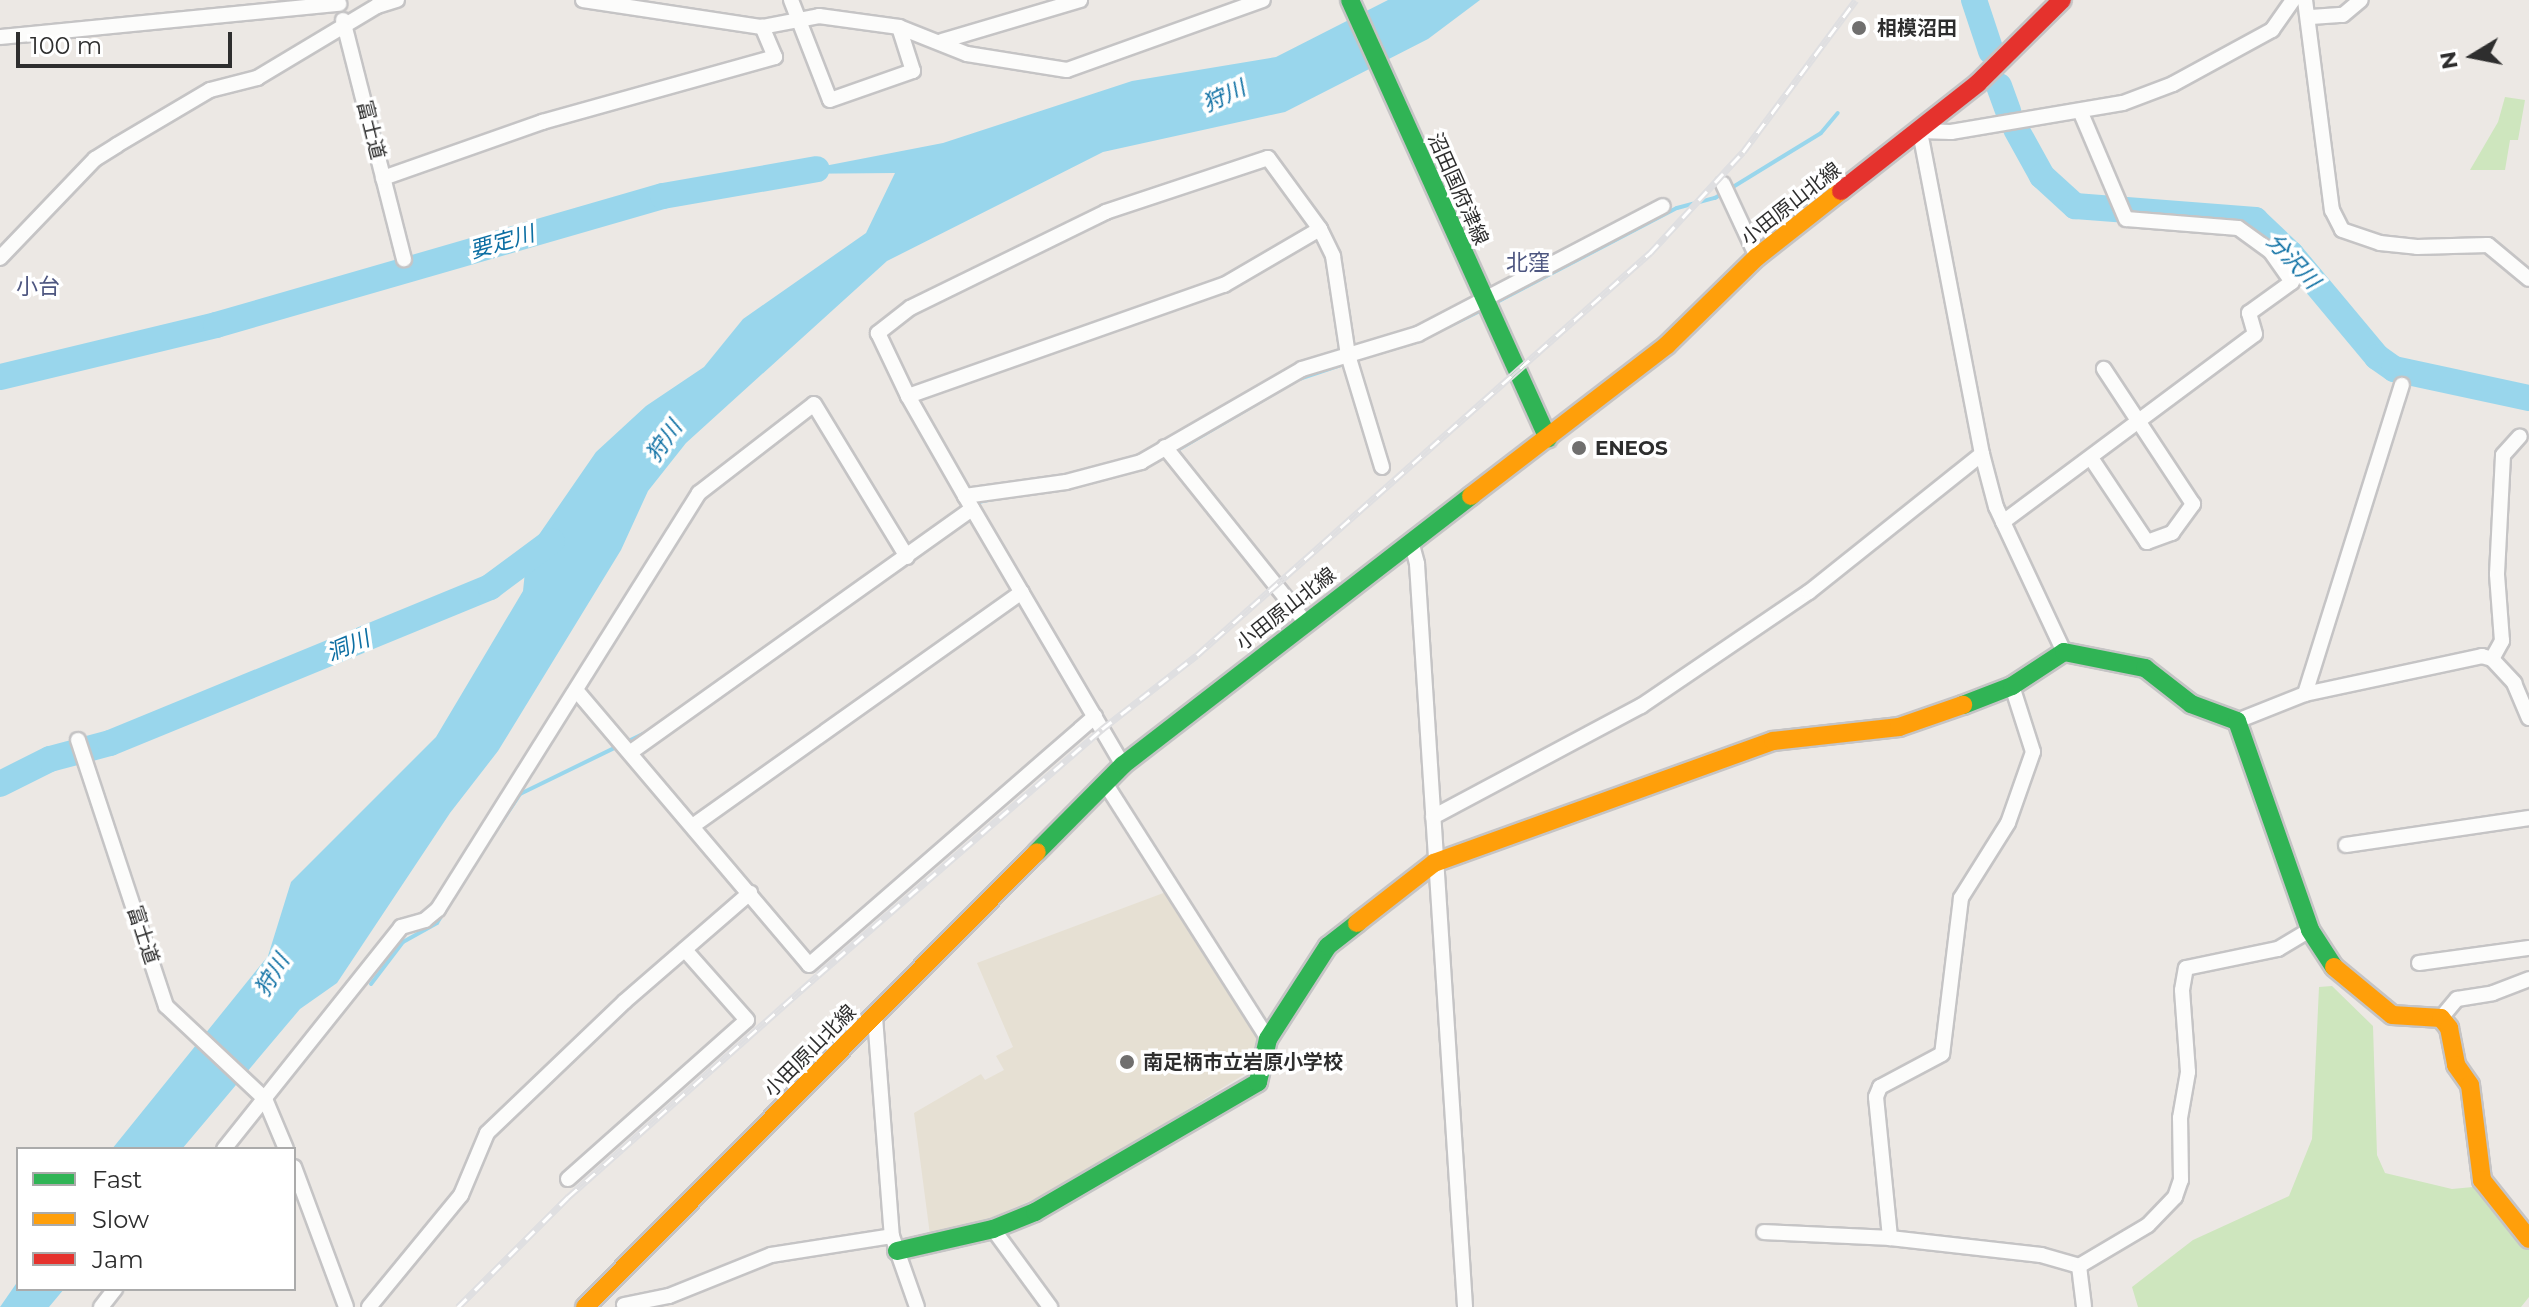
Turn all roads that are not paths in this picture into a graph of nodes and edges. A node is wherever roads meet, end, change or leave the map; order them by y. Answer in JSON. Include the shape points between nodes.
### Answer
{"nodes":[{"id":1,"x":397,"y":0,"type":"edge"},
{"id":2,"x":583,"y":0,"type":"edge"},
{"id":3,"x":791,"y":0,"type":"edge"},
{"id":4,"x":1080,"y":0,"type":"edge"},
{"id":5,"x":1263,"y":0,"type":"edge"},
{"id":6,"x":1350,"y":0,"type":"edge"},
{"id":7,"x":2062,"y":0,"type":"edge"},
{"id":8,"x":2293,"y":0,"type":"edge"},
{"id":9,"x":2305,"y":0,"type":"edge"},
{"id":10,"x":2361,"y":0,"type":"edge"},
{"id":11,"x":339,"y":2,"type":"edge"},
{"id":12,"x":798,"y":17,"type":"junction"},
{"id":13,"x":2311,"y":17,"type":"junction"},
{"id":14,"x":344,"y":25,"type":"junction"},
{"id":15,"x":762,"y":27,"type":"junction"},
{"id":16,"x":899,"y":27,"type":"junction"},
{"id":17,"x":0,"y":37,"type":"edge"},
{"id":18,"x":942,"y":41,"type":"junction"},
{"id":19,"x":2081,"y":113,"type":"junction"},
{"id":20,"x":1920,"y":131,"type":"junction"},
{"id":21,"x":383,"y":178,"type":"junction"},
{"id":22,"x":1723,"y":184,"type":"dead end"},
{"id":23,"x":1663,"y":206,"type":"dead end"},
{"id":24,"x":1320,"y":229,"type":"junction"},
{"id":25,"x":1757,"y":257,"type":"junction"},
{"id":26,"x":0,"y":258,"type":"edge"},
{"id":27,"x":404,"y":259,"type":"dead end"},
{"id":28,"x":2529,"y":279,"type":"edge"},
{"id":29,"x":1481,"y":298,"type":"junction"},
{"id":30,"x":1348,"y":355,"type":"junction"},
{"id":31,"x":2104,"y":369,"type":"dead end"},
{"id":32,"x":2402,"y":385,"type":"dead end"},
{"id":33,"x":908,"y":396,"type":"junction"},
{"id":34,"x":2137,"y":425,"type":"junction"},
{"id":35,"x":2520,"y":436,"type":"dead end"},
{"id":36,"x":1548,"y":438,"type":"junction"},
{"id":37,"x":1165,"y":447,"type":"junction"},
{"id":38,"x":1982,"y":454,"type":"junction"},
{"id":39,"x":2091,"y":458,"type":"junction"},
{"id":40,"x":1382,"y":467,"type":"dead end"},
{"id":41,"x":969,"y":502,"type":"junction"},
{"id":42,"x":2003,"y":522,"type":"junction"},
{"id":43,"x":1411,"y":541,"type":"junction"},
{"id":44,"x":907,"y":557,"type":"junction"},
{"id":45,"x":1022,"y":592,"type":"junction"},
{"id":46,"x":1305,"y":622,"type":"junction"},
{"id":47,"x":2064,"y":652,"type":"junction"},
{"id":48,"x":2492,"y":659,"type":"junction"},
{"id":49,"x":2012,"y":686,"type":"junction"},
{"id":50,"x":576,"y":690,"type":"junction"},
{"id":51,"x":2305,"y":694,"type":"junction"},
{"id":52,"x":1095,"y":716,"type":"junction"},
{"id":53,"x":2529,"y":718,"type":"edge"},
{"id":54,"x":2237,"y":721,"type":"junction"},
{"id":55,"x":78,"y":740,"type":"dead end"},
{"id":56,"x":631,"y":752,"type":"junction"},
{"id":57,"x":1123,"y":765,"type":"junction"},
{"id":58,"x":1105,"y":783,"type":"junction"},
{"id":59,"x":1433,"y":817,"type":"junction"},
{"id":60,"x":2529,"y":818,"type":"edge"},
{"id":61,"x":694,"y":825,"type":"junction"},
{"id":62,"x":2346,"y":845,"type":"dead end"},
{"id":63,"x":1434,"y":863,"type":"junction"},
{"id":64,"x":750,"y":893,"type":"junction"},
{"id":65,"x":2310,"y":930,"type":"junction"},
{"id":66,"x":2529,"y":948,"type":"edge"},
{"id":67,"x":685,"y":950,"type":"junction"},
{"id":68,"x":2419,"y":963,"type":"dead end"},
{"id":69,"x":2529,"y":979,"type":"edge"},
{"id":70,"x":875,"y":1017,"type":"junction"},
{"id":71,"x":2441,"y":1018,"type":"junction"},
{"id":72,"x":1268,"y":1039,"type":"junction"},
{"id":73,"x":263,"y":1098,"type":"junction"},
{"id":74,"x":226,"y":1147,"type":"edge"},
{"id":75,"x":285,"y":1147,"type":"edge"},
{"id":76,"x":296,"y":1172,"type":"edge"},
{"id":77,"x":568,"y":1179,"type":"dead end"},
{"id":78,"x":993,"y":1229,"type":"junction"},
{"id":79,"x":1764,"y":1232,"type":"dead end"},
{"id":80,"x":1890,"y":1238,"type":"junction"},
{"id":81,"x":2529,"y":1239,"type":"edge"},
{"id":82,"x":894,"y":1243,"type":"junction"},
{"id":83,"x":2079,"y":1266,"type":"junction"},
{"id":84,"x":609,"y":1283,"type":"junction"},
{"id":85,"x":113,"y":1291,"type":"edge"},
{"id":86,"x":624,"y":1306,"type":"edge"},
{"id":87,"x":101,"y":1307,"type":"edge"},
{"id":88,"x":346,"y":1307,"type":"edge"},
{"id":89,"x":369,"y":1307,"type":"edge"},
{"id":90,"x":585,"y":1307,"type":"edge"},
{"id":91,"x":917,"y":1307,"type":"edge"},
{"id":92,"x":1050,"y":1307,"type":"edge"},
{"id":93,"x":1465,"y":1307,"type":"edge"},
{"id":94,"x":2084,"y":1307,"type":"edge"}],
"edges":[{"from":1,"to":14,"type":"street"},
{"from":2,"to":15,"type":"street"},
{"from":3,"to":12,"type":"street"},
{"from":4,"to":18,"type":"street"},
{"from":5,"to":18,"type":"street","via":[[1067,70],[1006,64]]},
{"from":6,"to":29,"type":"main road","name":"沼田国府津線"},
{"from":7,"to":20,"type":"main road","name":"小田原山北線","via":[[1978,83]]},
{"from":8,"to":19,"type":"street","via":[[2272,30],[2230,54],[2173,84]]},
{"from":9,"to":13,"type":"street"},
{"from":10,"to":13,"type":"street","via":[[2343,15]]},
{"from":11,"to":14,"type":"street","name":"富士道"},
{"from":11,"to":17,"type":"street"},
{"from":12,"to":15,"type":"street"},
{"from":12,"to":16,"type":"street"},
{"from":12,"to":16,"type":"street","via":[[830,100],[913,71]]},
{"from":13,"to":28,"type":"street","via":[[2332,210],[2342,230],[2380,243],[2417,247],[2488,245]]},
{"from":14,"to":21,"type":"street","name":"富士道"},
{"from":14,"to":26,"type":"street","via":[[257,78],[210,90],[95,159]]},
{"from":15,"to":21,"type":"street","via":[[775,57],[513,131]]},
{"from":16,"to":18,"type":"street"},
{"from":19,"to":20,"type":"street","via":[[1951,132]]},
{"from":19,"to":34,"type":"street","via":[[2126,219],[2238,228],[2270,251],[2292,282],[2249,313],[2255,334]]},
{"from":20,"to":25,"type":"main road","name":"小田原山北線"},
{"from":20,"to":38,"type":"street"},
{"from":21,"to":27,"type":"street","name":"富士道"},
{"from":22,"to":25,"type":"street"},
{"from":23,"to":29,"type":"street"},
{"from":24,"to":30,"type":"street","via":[[1333,256]]},
{"from":24,"to":33,"type":"street","via":[[1224,285]]},
{"from":24,"to":33,"type":"street","via":[[1268,158],[1106,212],[910,308],[878,333]]},
{"from":25,"to":36,"type":"main road","name":"小田原山北線","via":[[1667,345]]},
{"from":29,"to":30,"type":"street","via":[[1418,334]]},
{"from":29,"to":36,"type":"main road","name":"沼田国府津線"},
{"from":30,"to":37,"type":"street","via":[[1302,369]]},
{"from":30,"to":40,"type":"street"},
{"from":31,"to":34,"type":"street"},
{"from":32,"to":51,"type":"street"},
{"from":33,"to":41,"type":"street"},
{"from":34,"to":39,"type":"street"},
{"from":34,"to":39,"type":"street","via":[[2193,504],[2172,533],[2147,542]]},
{"from":35,"to":48,"type":"street","via":[[2503,455],[2497,574],[2502,641]]},
{"from":36,"to":43,"type":"main road","name":"小田原山北線"},
{"from":37,"to":41,"type":"street","via":[[1107,473]]},
{"from":37,"to":46,"type":"street"},
{"from":38,"to":42,"type":"street"},
{"from":38,"to":59,"type":"street","via":[[1809,592],[1641,706]]},
{"from":39,"to":42,"type":"street"},
{"from":41,"to":44,"type":"street"},
{"from":41,"to":45,"type":"street"},
{"from":42,"to":47,"type":"street"},
{"from":43,"to":46,"type":"main road","name":"小田原山北線"},
{"from":43,"to":59,"type":"street","via":[[1417,564]]},
{"from":44,"to":50,"type":"street","via":[[814,404],[699,493],[678,519]]},
{"from":44,"to":56,"type":"street"},
{"from":45,"to":52,"type":"street"},
{"from":45,"to":61,"type":"street"},
{"from":46,"to":57,"type":"main road","name":"小田原山北線"},
{"from":47,"to":49,"type":"main road"},
{"from":47,"to":54,"type":"main road","via":[[2145,668],[2191,704]]},
{"from":48,"to":51,"type":"street","via":[[2482,656]]},
{"from":48,"to":53,"type":"street","via":[[2514,683]]},
{"from":49,"to":63,"type":"main road","via":[[1899,727],[1773,741],[1492,847]]},
{"from":49,"to":80,"type":"street","via":[[2033,752],[2008,823],[1961,898],[1942,1054],[1880,1087],[1876,1097]]},
{"from":50,"to":56,"type":"street"},
{"from":50,"to":73,"type":"street","via":[[438,909],[425,920],[401,927]]},
{"from":51,"to":54,"type":"street"},
{"from":52,"to":57,"type":"street"},
{"from":52,"to":64,"type":"street","via":[[809,965]]},
{"from":54,"to":65,"type":"main road"},
{"from":55,"to":73,"type":"street","name":"富士道","via":[[171,1011]]},
{"from":56,"to":61,"type":"street"},
{"from":57,"to":58,"type":"main road","name":"小田原山北線"},
{"from":58,"to":70,"type":"main road","name":"小田原山北線"},
{"from":58,"to":72,"type":"street"},
{"from":59,"to":63,"type":"street"},
{"from":60,"to":62,"type":"street"},
{"from":61,"to":64,"type":"street"},
{"from":63,"to":72,"type":"main road","via":[[1328,946]]},
{"from":63,"to":93,"type":"street"},
{"from":64,"to":67,"type":"street"},
{"from":65,"to":71,"type":"main road","via":[[2342,978],[2392,1015]]},
{"from":65,"to":83,"type":"street","via":[[2278,949],[2186,968],[2188,1072],[2175,1197],[2148,1225]]},
{"from":66,"to":68,"type":"street"},
{"from":67,"to":77,"type":"street","via":[[747,1020]]},
{"from":67,"to":89,"type":"street","via":[[487,1133],[461,1195]]},
{"from":69,"to":71,"type":"street","via":[[2457,999]]},
{"from":70,"to":82,"type":"street"},
{"from":70,"to":84,"type":"main road","name":"小田原山北線"},
{"from":71,"to":81,"type":"main road","via":[[2449,1028],[2456,1065],[2470,1085],[2482,1180]]},
{"from":72,"to":78,"type":"main road","via":[[1258,1082],[1120,1165]]},
{"from":73,"to":74,"type":"street"},
{"from":73,"to":75,"type":"street","name":"富士道"},
{"from":76,"to":88,"type":"street"},
{"from":78,"to":82,"type":"main road"},
{"from":78,"to":92,"type":"street"},
{"from":79,"to":80,"type":"street"},
{"from":80,"to":83,"type":"street","via":[[2041,1255]]},
{"from":82,"to":86,"type":"street","via":[[771,1255],[669,1296]]},
{"from":82,"to":91,"type":"street"},
{"from":83,"to":94,"type":"street"},
{"from":84,"to":86,"type":"street"},
{"from":84,"to":90,"type":"main road","name":"小田原山北線"},
{"from":85,"to":87,"type":"street"}]}
